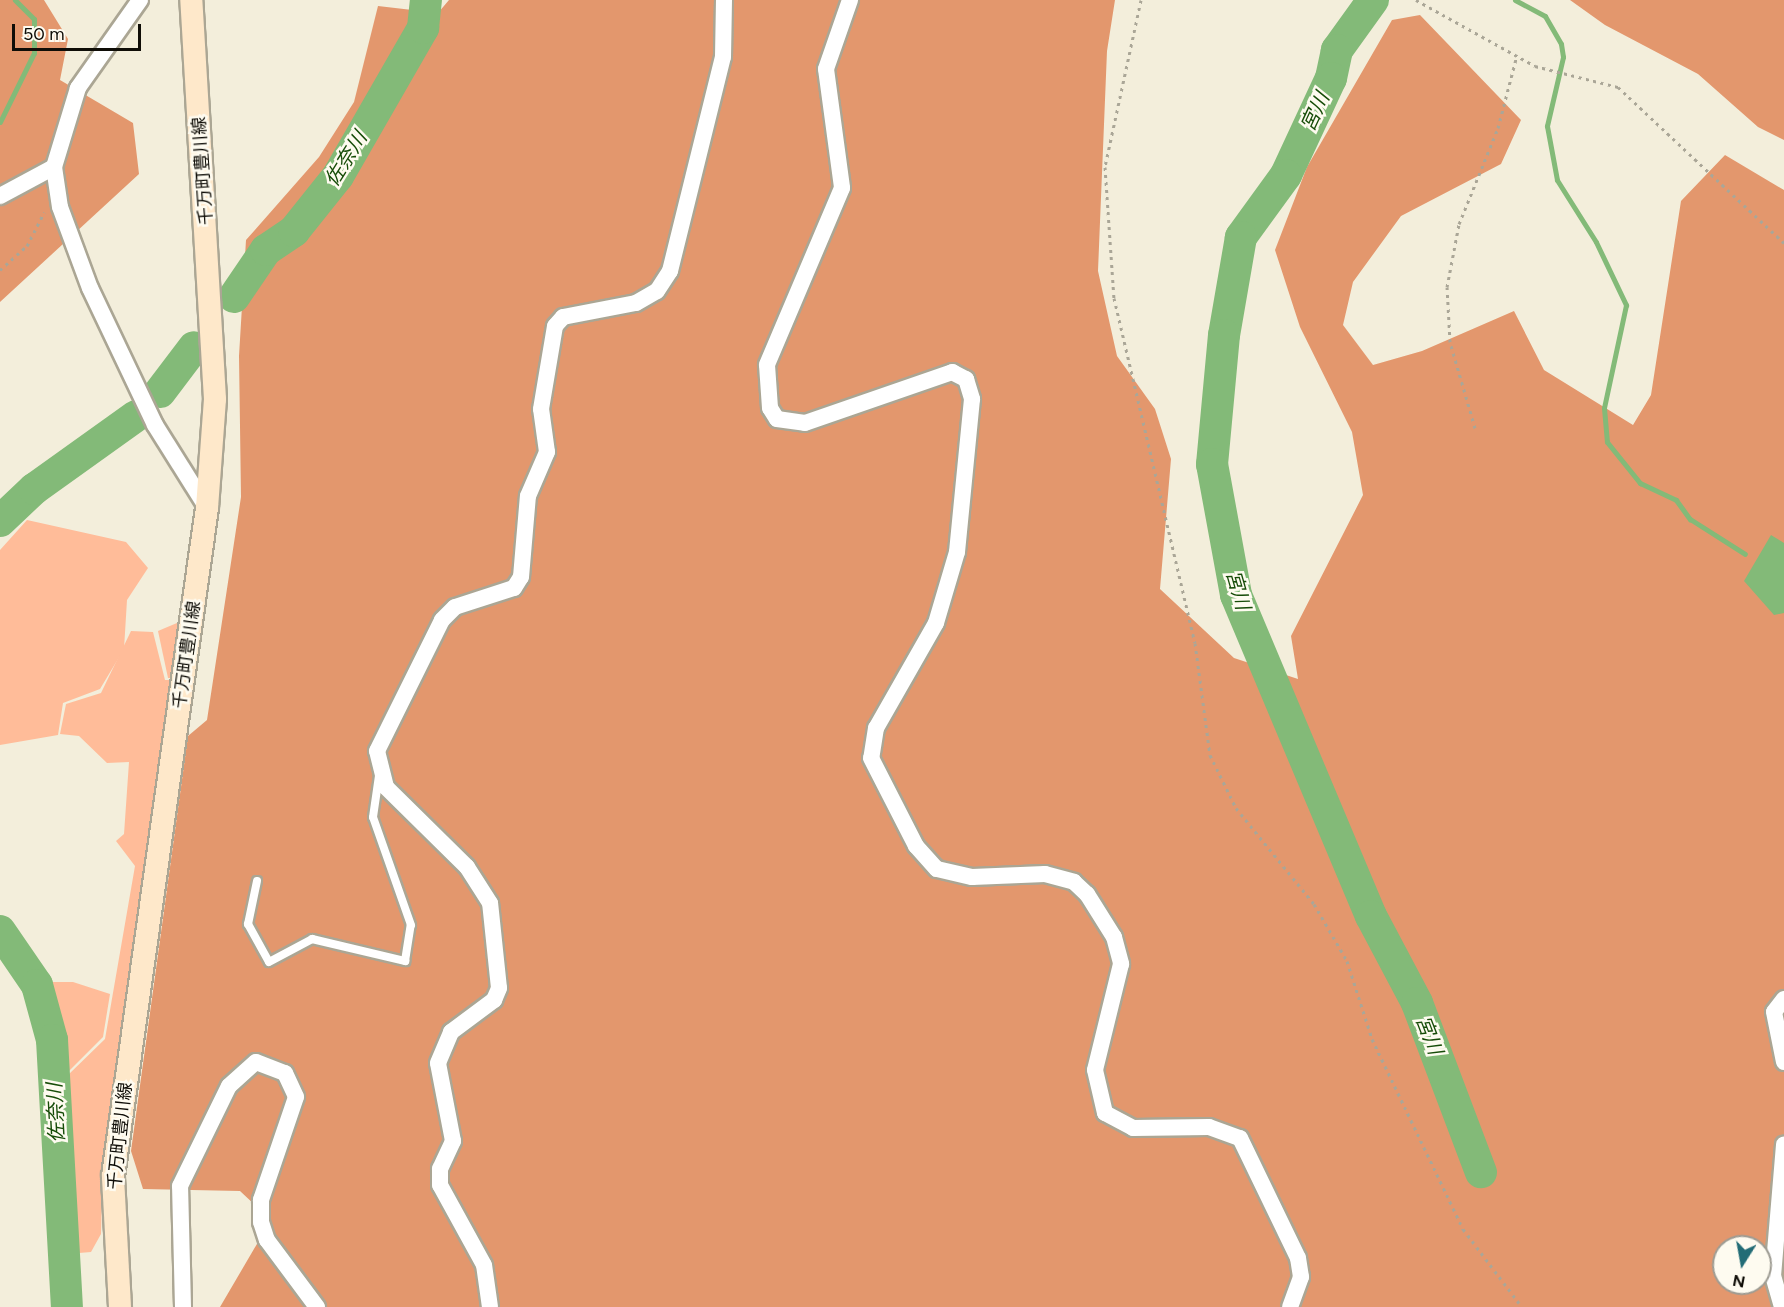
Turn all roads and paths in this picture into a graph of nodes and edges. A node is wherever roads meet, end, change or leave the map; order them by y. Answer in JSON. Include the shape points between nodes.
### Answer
{"nodes":[{"id":1,"x":140,"y":0,"type":"edge"},
{"id":2,"x":191,"y":0,"type":"edge"},
{"id":3,"x":724,"y":0,"type":"edge"},
{"id":4,"x":850,"y":0,"type":"edge"},
{"id":5,"x":1141,"y":0,"type":"edge"},
{"id":6,"x":1416,"y":0,"type":"edge"},
{"id":7,"x":1517,"y":55,"type":"junction"},
{"id":8,"x":54,"y":167,"type":"junction"},
{"id":9,"x":0,"y":196,"type":"edge"},
{"id":10,"x":46,"y":205,"type":"dead end"},
{"id":11,"x":1784,"y":243,"type":"edge"},
{"id":12,"x":0,"y":270,"type":"edge"},
{"id":13,"x":1476,"y":428,"type":"dead end"},
{"id":14,"x":207,"y":508,"type":"junction"},
{"id":15,"x":380,"y":776,"type":"junction"},
{"id":16,"x":257,"y":881,"type":"dead end"},
{"id":17,"x":1784,"y":999,"type":"edge"},
{"id":18,"x":1784,"y":1062,"type":"edge"},
{"id":19,"x":1784,"y":1144,"type":"edge"},
{"id":20,"x":120,"y":1307,"type":"edge"},
{"id":21,"x":183,"y":1307,"type":"edge"},
{"id":22,"x":317,"y":1307,"type":"edge"},
{"id":23,"x":490,"y":1307,"type":"edge"},
{"id":24,"x":1290,"y":1307,"type":"edge"},
{"id":25,"x":1522,"y":1307,"type":"edge"},
{"id":26,"x":1782,"y":1307,"type":"edge"}],
"edges":[{"from":1,"to":8,"type":"street","via":[[78,88]]},
{"from":2,"to":14,"type":"main road","name":"千万町豊川線","via":[[215,399]]},
{"from":3,"to":15,"type":"street","via":[[723,57],[670,271],[657,291],[636,303],[563,317],[555,326],[541,409],[547,452],[528,496],[521,577],[514,588],[455,607],[442,620],[377,751]]},
{"from":4,"to":24,"type":"street","via":[[826,69],[842,188],[767,364],[770,408],[777,419],[805,423],[952,372],[966,379],[972,399],[957,552],[936,623],[876,728],[871,758],[916,846],[937,869],[972,877],[1045,874],[1074,882],[1087,894],[1114,937],[1121,964],[1095,1070],[1106,1113],[1133,1128],[1209,1127],[1240,1138],[1298,1258],[1301,1277]]},
{"from":5,"to":25,"type":"path","via":[[1105,166],[1114,298],[1195,643],[1210,755],[1236,808],[1314,904],[1347,961],[1372,1038],[1459,1220]]},
{"from":6,"to":7,"type":"path"},
{"from":7,"to":11,"type":"path","via":[[1535,66],[1618,87]]},
{"from":7,"to":13,"type":"path","via":[[1498,128],[1459,224],[1447,287],[1450,342]]},
{"from":8,"to":9,"type":"street"},
{"from":8,"to":14,"type":"street","via":[[60,207],[90,288],[155,425]]},
{"from":10,"to":12,"type":"path","via":[[27,246]]},
{"from":14,"to":20,"type":"main road","name":"千万町豊川線","via":[[113,1176]]},
{"from":15,"to":16,"type":"lane","via":[[373,817],[411,925],[411,951],[405,961],[312,939],[269,962],[248,924]]},
{"from":15,"to":23,"type":"street","via":[[397,801],[467,867],[490,903],[499,987],[494,1000],[451,1032],[438,1063],[453,1141],[440,1169],[440,1185],[484,1265]]},
{"from":17,"to":18,"type":"street","via":[[1774,1012]]},
{"from":19,"to":26,"type":"street","via":[[1773,1276]]},
{"from":21,"to":22,"type":"street","via":[[180,1186],[229,1086],[256,1062],[285,1072],[296,1097],[261,1200],[261,1222],[267,1240]]}]}
